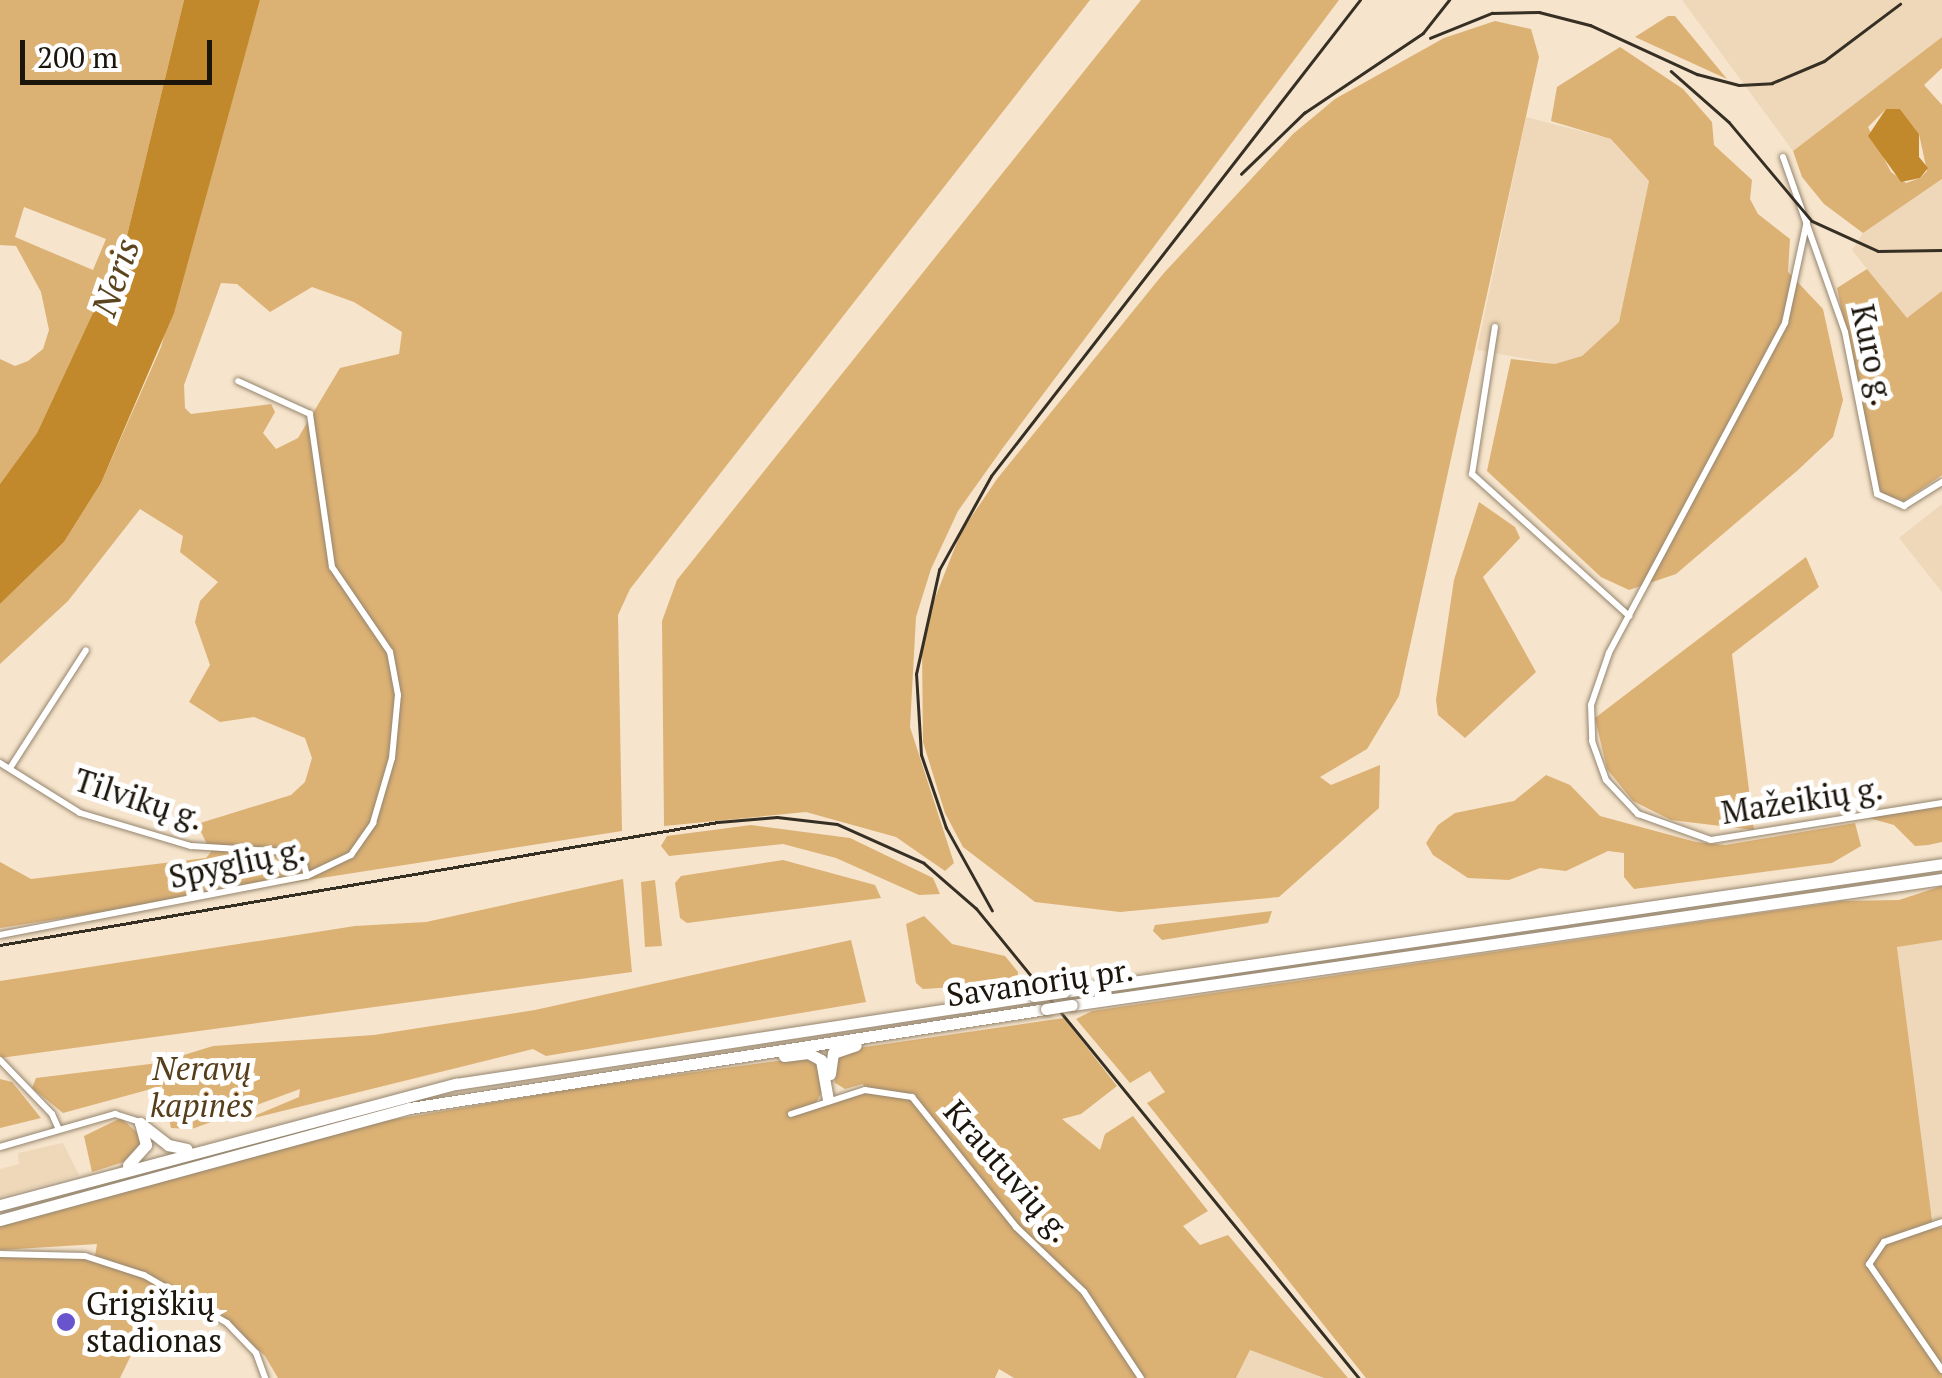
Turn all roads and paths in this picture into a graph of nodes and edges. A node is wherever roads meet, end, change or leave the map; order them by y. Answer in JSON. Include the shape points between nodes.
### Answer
{"nodes":[{"id":1,"x":1784,"y":157,"type":"dead end"},
{"id":2,"x":1806,"y":221,"type":"junction"},
{"id":3,"x":1495,"y":326,"type":"dead end"},
{"id":4,"x":238,"y":381,"type":"dead end"},
{"id":5,"x":1942,"y":482,"type":"edge"},
{"id":6,"x":1629,"y":616,"type":"junction"},
{"id":7,"x":86,"y":650,"type":"dead end"},
{"id":8,"x":0,"y":763,"type":"edge"},
{"id":9,"x":10,"y":768,"type":"junction"},
{"id":10,"x":1942,"y":803,"type":"edge"},
{"id":11,"x":1942,"y":864,"type":"edge"},
{"id":12,"x":308,"y":876,"type":"junction"},
{"id":13,"x":1942,"y":878,"type":"edge"},
{"id":14,"x":0,"y":935,"type":"edge"},
{"id":15,"x":1046,"y":1008,"type":"junction"},
{"id":16,"x":0,"y":1060,"type":"edge"},
{"id":17,"x":492,"y":1092,"type":"junction"},
{"id":18,"x":831,"y":1098,"type":"junction"},
{"id":19,"x":791,"y":1114,"type":"dead end"},
{"id":20,"x":140,"y":1123,"type":"junction"},
{"id":21,"x":58,"y":1130,"type":"junction"},
{"id":22,"x":0,"y":1147,"type":"edge"},
{"id":23,"x":202,"y":1149,"type":"junction"},
{"id":24,"x":111,"y":1174,"type":"junction"},
{"id":25,"x":0,"y":1206,"type":"edge"},
{"id":26,"x":0,"y":1220,"type":"edge"},
{"id":27,"x":1942,"y":1222,"type":"edge"},
{"id":28,"x":0,"y":1254,"type":"edge"},
{"id":29,"x":1942,"y":1370,"type":"edge"},
{"id":30,"x":265,"y":1378,"type":"edge"},
{"id":31,"x":1141,"y":1378,"type":"edge"}],
"edges":[{"from":1,"to":2,"type":"street","name":"Kuro g."},
{"from":2,"to":5,"type":"street","name":"Kuro g.","via":[[1845,332],[1877,494],[1904,506]]},
{"from":2,"to":6,"type":"street","via":[[1772,353]]},
{"from":3,"to":6,"type":"street","via":[[1472,474]]},
{"from":4,"to":12,"type":"street","name":"Spyglių g.","via":[[310,414],[332,568],[384,638],[398,695],[392,758],[367,834],[352,855]]},
{"from":6,"to":10,"type":"street","name":"Mažeikių g.","via":[[1595,689],[1592,741],[1616,794],[1670,830],[1740,840]]},
{"from":7,"to":9,"type":"street"},
{"from":8,"to":9,"type":"street","name":"Tilvikų g."},
{"from":9,"to":12,"type":"street","name":"Tilvikų g.","via":[[89,816],[191,846],[287,852],[303,860]]},
{"from":11,"to":23,"type":"highway","name":"Savanorių pr.","bridge":true,"via":[[544,1069],[379,1101]]},
{"from":12,"to":14,"type":"street","name":"Spyglių g."},
{"from":13,"to":15,"type":"highway","name":"Savanorių pr.","bridge":true},
{"from":15,"to":17,"type":"highway","name":"Savanorių pr."},
{"from":15,"to":18,"type":"highway","via":[[843,1047],[830,1058]]},
{"from":16,"to":21,"type":"street","via":[[52,1114]]},
{"from":17,"to":18,"type":"highway","via":[[808,1053],[822,1060]]},
{"from":17,"to":26,"type":"highway","name":"Savanorių pr.","via":[[337,1125]]},
{"from":18,"to":19,"type":"street","name":"Krautuvių g."},
{"from":18,"to":31,"type":"street","name":"Krautuvių g.","via":[[865,1090],[912,1098],[1016,1227],[1084,1292]]},
{"from":20,"to":21,"type":"street","via":[[114,1114]]},
{"from":20,"to":23,"type":"highway","via":[[168,1145]]},
{"from":20,"to":24,"type":"highway","via":[[143,1152]]},
{"from":21,"to":22,"type":"street"},
{"from":23,"to":24,"type":"highway","name":"Savanorių pr."},
{"from":24,"to":25,"type":"highway","name":"Savanorių pr."},
{"from":27,"to":29,"type":"street","via":[[1884,1242],[1868,1264]]},
{"from":28,"to":30,"type":"street","via":[[85,1256],[144,1275],[227,1322],[256,1353]]}]}
